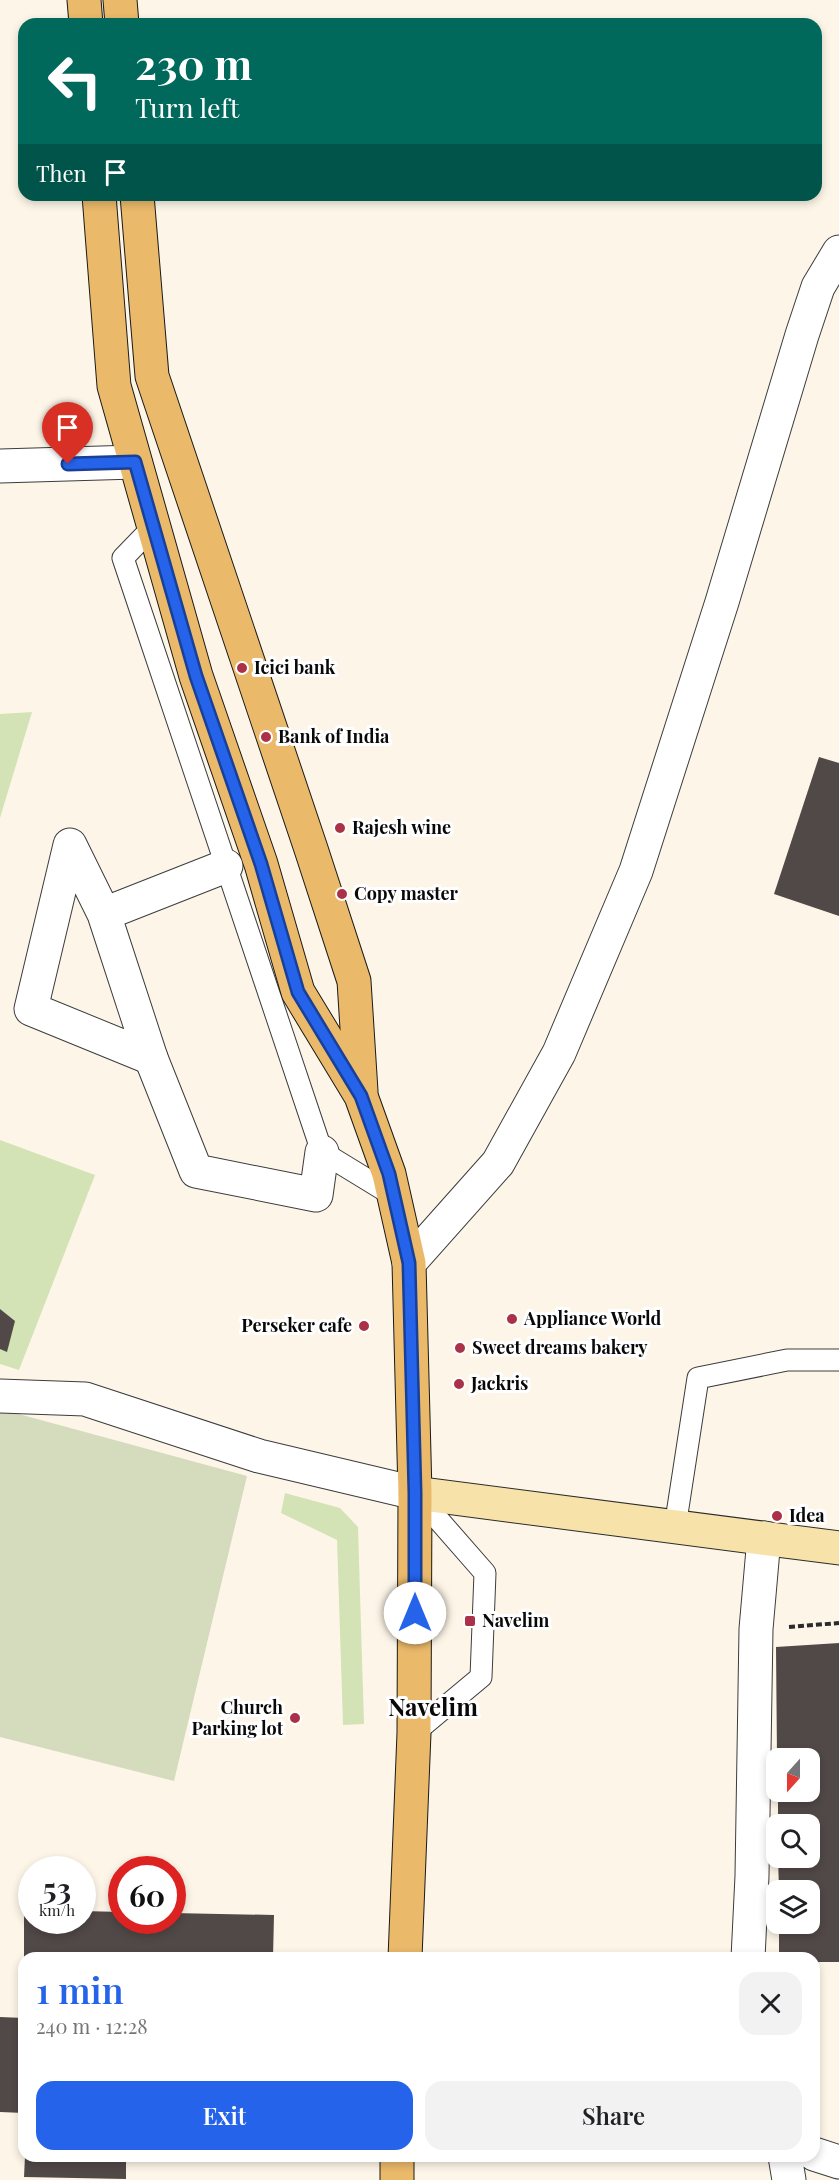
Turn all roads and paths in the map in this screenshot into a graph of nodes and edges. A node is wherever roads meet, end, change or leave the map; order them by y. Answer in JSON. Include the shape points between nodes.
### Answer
{"nodes":[{"id":1,"x":84,"y":0,"type":"edge"},
{"id":2,"x":120,"y":0,"type":"edge"},
{"id":3,"x":86,"y":18,"type":"edge"},
{"id":4,"x":122,"y":18,"type":"edge"},
{"id":5,"x":99,"y":201,"type":"edge"},
{"id":6,"x":137,"y":201,"type":"edge"},
{"id":7,"x":839,"y":252,"type":"edge"},
{"id":8,"x":135,"y":462,"type":"junction"},
{"id":9,"x":0,"y":466,"type":"edge"},
{"id":10,"x":153,"y":526,"type":"junction"},
{"id":11,"x":226,"y":866,"type":"junction"},
{"id":12,"x":104,"y":914,"type":"junction"},
{"id":13,"x":150,"y":1058,"type":"junction"},
{"id":14,"x":361,"y":1096,"type":"junction"},
{"id":15,"x":322,"y":1152,"type":"junction"},
{"id":16,"x":394,"y":1196,"type":"junction"},
{"id":17,"x":409,"y":1263,"type":"junction"},
{"id":18,"x":839,"y":1360,"type":"edge"},
{"id":19,"x":0,"y":1396,"type":"edge"},
{"id":20,"x":415,"y":1493,"type":"junction"},
{"id":21,"x":675,"y":1527,"type":"junction"},
{"id":22,"x":764,"y":1538,"type":"junction"},
{"id":23,"x":839,"y":1548,"type":"edge"},
{"id":24,"x":839,"y":1623,"type":"edge"},
{"id":25,"x":756,"y":1629,"type":"junction"},
{"id":26,"x":414,"y":1733,"type":"junction"},
{"id":27,"x":405,"y":1952,"type":"edge"},
{"id":28,"x":748,"y":1952,"type":"edge"},
{"id":29,"x":820,"y":2156,"type":"edge"},
{"id":30,"x":397,"y":2162,"type":"edge"},
{"id":31,"x":786,"y":2162,"type":"edge"},
{"id":32,"x":839,"y":2162,"type":"edge"},
{"id":33,"x":397,"y":2180,"type":"edge"},
{"id":34,"x":789,"y":2180,"type":"edge"}],
"edges":[{"from":1,"to":3,"type":"main road"},
{"from":2,"to":4,"type":"main road"},
{"from":5,"to":8,"type":"main road","via":[[114,387]]},
{"from":6,"to":14,"type":"main road","via":[[152,376],[354,981]]},
{"from":7,"to":17,"type":"street","via":[[818,287],[802,335],[636,871],[559,1053],[498,1163]]},
{"from":8,"to":9,"type":"street"},
{"from":8,"to":10,"type":"main road"},
{"from":10,"to":11,"type":"lane","via":[[123,558]]},
{"from":10,"to":14,"type":"main road","via":[[196,676],[261,864],[298,992]]},
{"from":11,"to":12,"type":"street"},
{"from":11,"to":15,"type":"lane"},
{"from":12,"to":13,"type":"street"},
{"from":12,"to":13,"type":"street","via":[[70,845],[31,1009]]},
{"from":13,"to":15,"type":"street","via":[[196,1171],[316,1195]]},
{"from":14,"to":16,"type":"main road"},
{"from":15,"to":16,"type":"lane"},
{"from":16,"to":17,"type":"main road"},
{"from":17,"to":20,"type":"main road"},
{"from":18,"to":21,"type":"lane","via":[[787,1360],[698,1378]]},
{"from":19,"to":20,"type":"street","via":[[85,1399],[259,1456]]},
{"from":20,"to":21,"type":"street"},
{"from":20,"to":26,"type":"main road"},
{"from":20,"to":26,"type":"lane","via":[[484,1573],[481,1677]]},
{"from":21,"to":22,"type":"street"},
{"from":22,"to":23,"type":"street"},
{"from":22,"to":25,"type":"street"},
{"from":24,"to":25,"type":"path"},
{"from":25,"to":28,"type":"street"},
{"from":26,"to":27,"type":"main road"},
{"from":29,"to":32,"type":"street"},
{"from":30,"to":33,"type":"main road"},
{"from":31,"to":34,"type":"street"}]}
